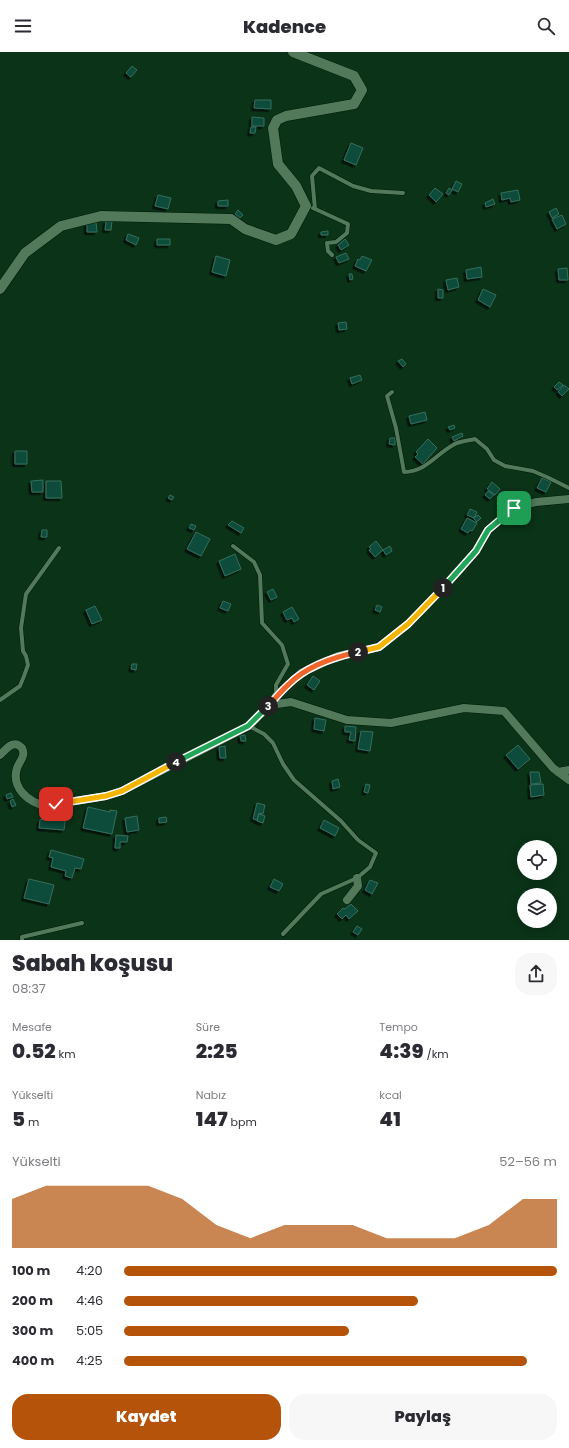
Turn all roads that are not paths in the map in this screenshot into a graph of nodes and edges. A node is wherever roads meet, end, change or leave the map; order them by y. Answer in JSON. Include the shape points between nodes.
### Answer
{"nodes":[{"id":1,"x":293,"y":52,"type":"edge"},
{"id":2,"x":403,"y":193,"type":"dead end"},
{"id":3,"x":310,"y":208,"type":"junction"},
{"id":4,"x":332,"y":255,"type":"dead end"},
{"id":5,"x":0,"y":289,"type":"edge"},
{"id":6,"x":392,"y":392,"type":"dead end"},
{"id":7,"x":569,"y":488,"type":"edge"},
{"id":8,"x":569,"y":499,"type":"edge"},
{"id":9,"x":233,"y":546,"type":"dead end"},
{"id":10,"x":59,"y":548,"type":"dead end"},
{"id":11,"x":276,"y":696,"type":"junction"},
{"id":12,"x":0,"y":700,"type":"edge"},
{"id":13,"x":270,"y":704,"type":"junction"},
{"id":14,"x":248,"y":726,"type":"junction"},
{"id":15,"x":0,"y":755,"type":"edge"},
{"id":16,"x":569,"y":770,"type":"edge"},
{"id":17,"x":558,"y":772,"type":"junction"},
{"id":18,"x":569,"y":780,"type":"edge"},
{"id":19,"x":357,"y":878,"type":"junction"},
{"id":20,"x":346,"y":900,"type":"dead end"},
{"id":21,"x":82,"y":923,"type":"dead end"},
{"id":22,"x":283,"y":934,"type":"dead end"},
{"id":23,"x":22,"y":940,"type":"edge"}],
"edges":[{"from":1,"to":3,"type":"street","via":[[354,76],[362,90],[354,104],[286,116],[277,120],[273,128],[278,164]]},
{"from":2,"to":3,"type":"lane","via":[[371,191],[353,186],[319,168],[312,176]]},
{"from":3,"to":4,"type":"lane","via":[[348,224],[347,233],[336,242],[327,243],[328,251]]},
{"from":3,"to":5,"type":"street","via":[[291,234],[276,240],[245,229],[231,219],[101,216],[61,226],[25,252]]},
{"from":6,"to":7,"type":"lane","via":[[387,396],[404,472],[414,472],[455,444],[475,439],[487,449],[494,460],[505,466],[533,471]]},
{"from":8,"to":11,"type":"street","via":[[536,502],[514,508],[488,530],[476,551],[418,614],[379,647],[338,656],[302,673]]},
{"from":9,"to":11,"type":"lane","via":[[254,562],[260,575],[262,622],[282,646],[288,664],[276,685]]},
{"from":10,"to":12,"type":"lane","via":[[26,594],[21,628],[23,651],[28,665],[20,686]]},
{"from":11,"to":13,"type":"street"},
{"from":13,"to":14,"type":"street"},
{"from":13,"to":17,"type":"street","via":[[291,702],[347,720],[391,723],[464,708],[504,710]]},
{"from":14,"to":15,"type":"street","via":[[122,791],[46,806],[29,800],[19,788],[16,775],[24,756],[20,745],[13,744]]},
{"from":14,"to":19,"type":"lane","via":[[264,734],[273,743],[294,780],[341,821],[358,840],[376,853],[370,866]]},
{"from":16,"to":17,"type":"street"},
{"from":17,"to":18,"type":"street"},
{"from":19,"to":20,"type":"street","via":[[358,886]]},
{"from":19,"to":22,"type":"lane","via":[[321,894]]},
{"from":21,"to":23,"type":"lane"}]}
